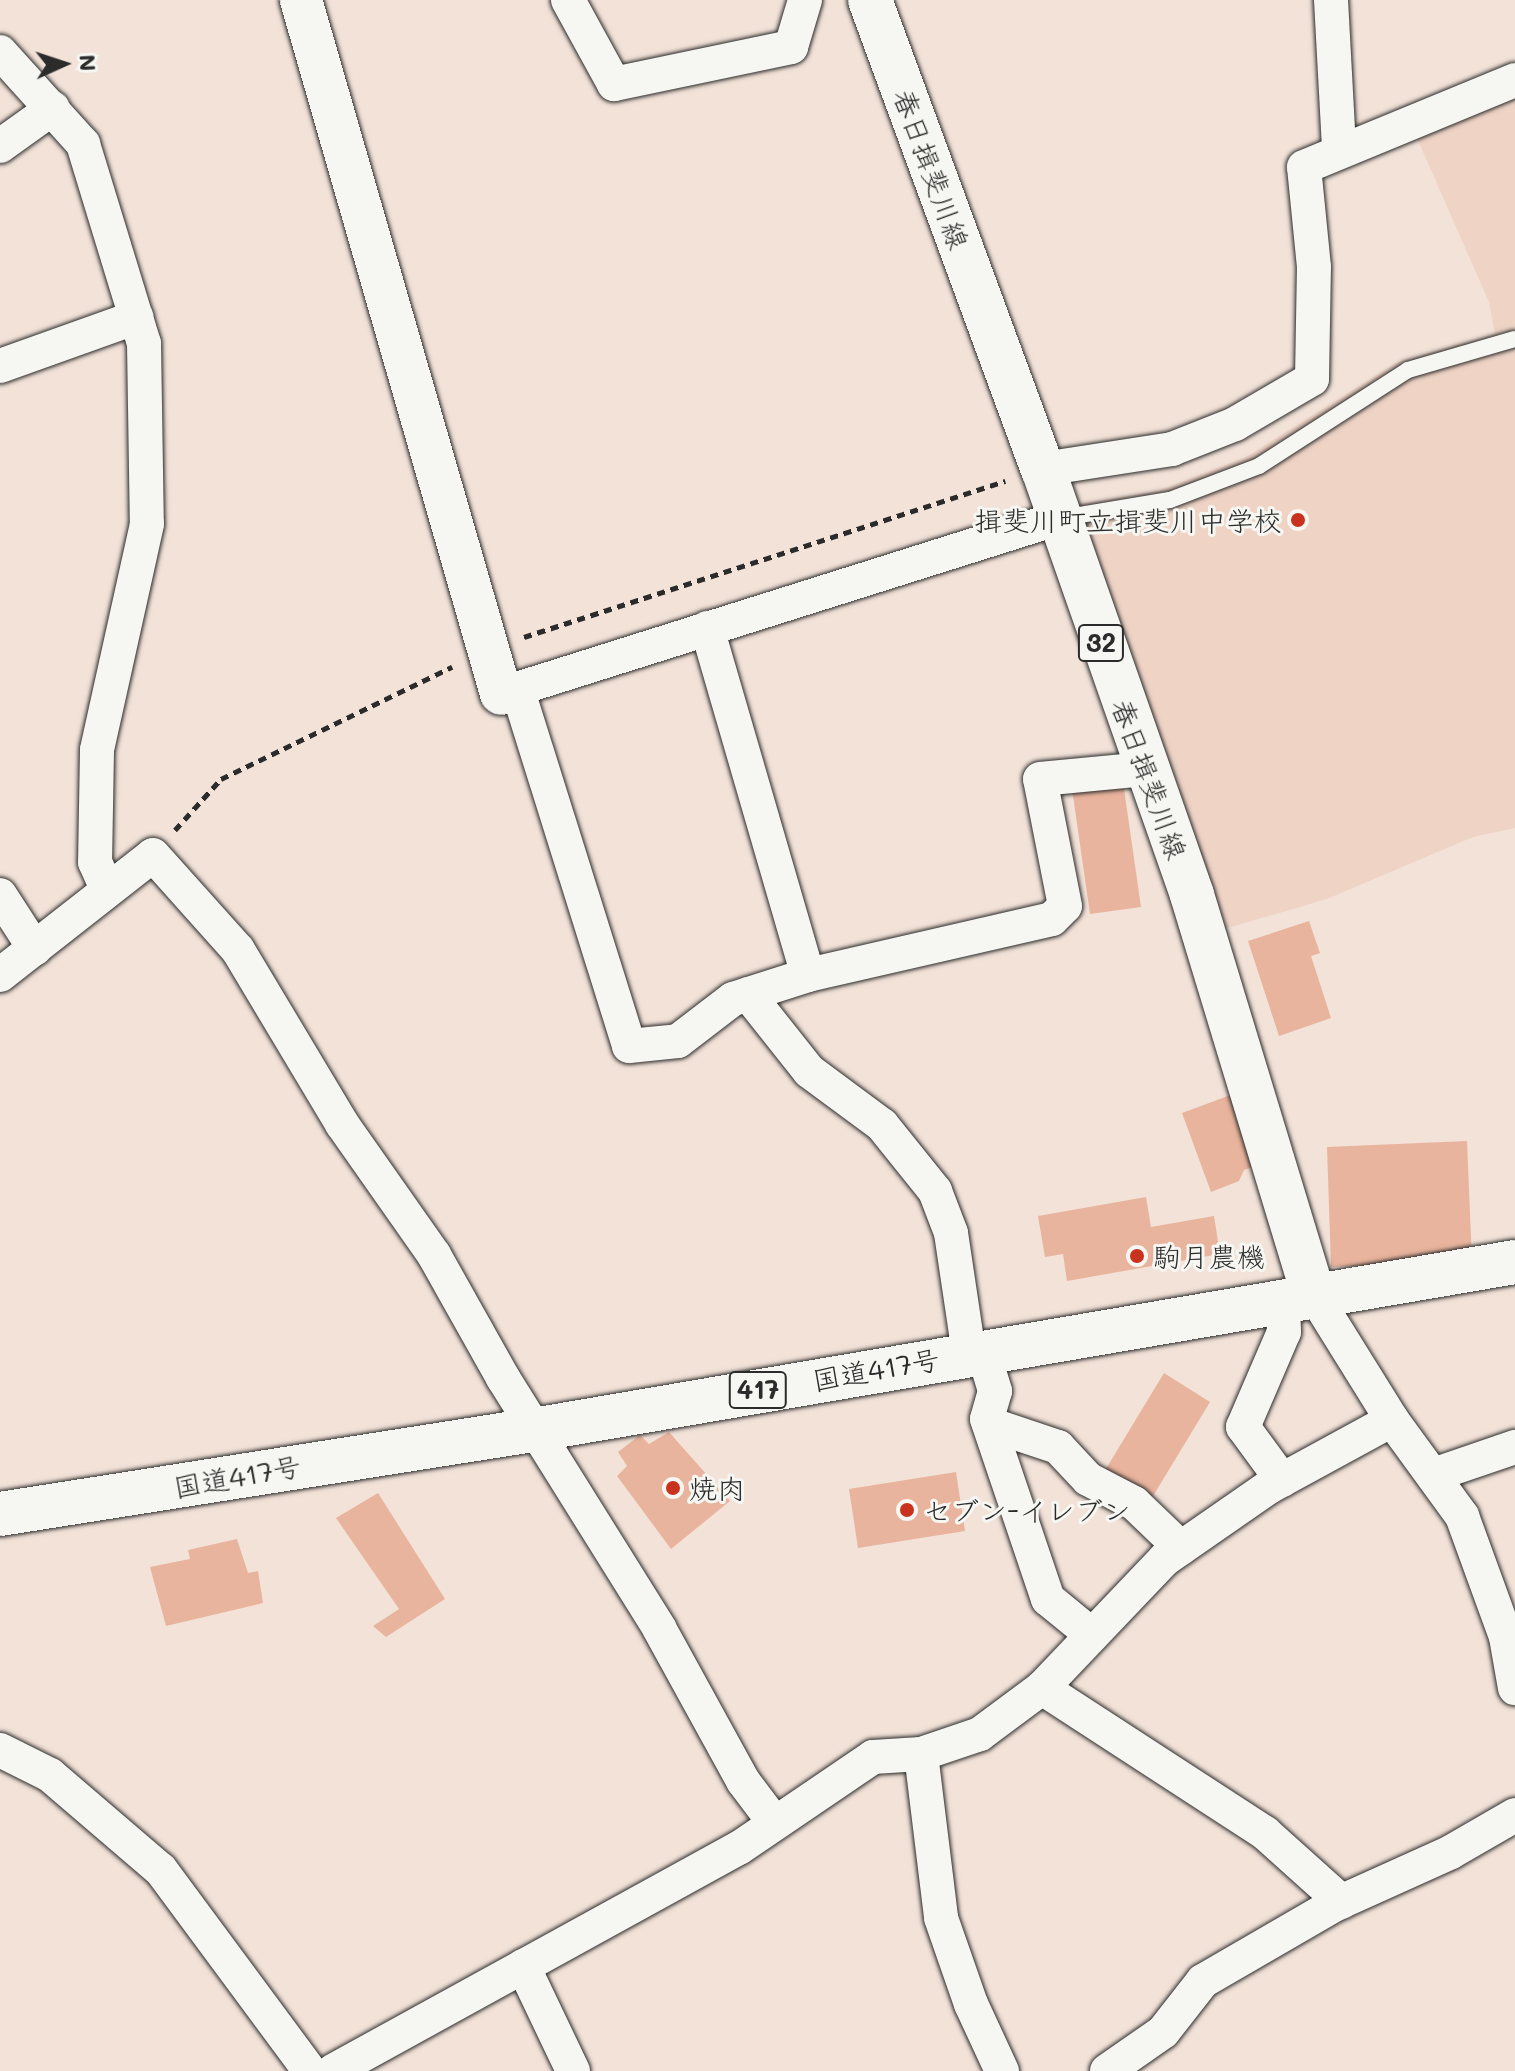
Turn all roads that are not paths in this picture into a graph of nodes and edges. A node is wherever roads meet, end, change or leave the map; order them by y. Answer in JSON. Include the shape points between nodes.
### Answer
{"nodes":[{"id":1,"x":301,"y":0,"type":"edge"},
{"id":2,"x":568,"y":0,"type":"edge"},
{"id":3,"x":805,"y":0,"type":"edge"},
{"id":4,"x":870,"y":0,"type":"edge"},
{"id":5,"x":1331,"y":0,"type":"edge"},
{"id":6,"x":0,"y":52,"type":"edge"},
{"id":7,"x":1515,"y":80,"type":"edge"},
{"id":8,"x":53,"y":108,"type":"junction"},
{"id":9,"x":0,"y":146,"type":"edge"},
{"id":10,"x":1339,"y":149,"type":"junction"},
{"id":11,"x":137,"y":317,"type":"junction"},
{"id":12,"x":1515,"y":339,"type":"edge"},
{"id":13,"x":0,"y":366,"type":"edge"},
{"id":14,"x":1043,"y":469,"type":"junction"},
{"id":15,"x":1056,"y":519,"type":"junction"},
{"id":16,"x":707,"y":628,"type":"junction"},
{"id":17,"x":509,"y":691,"type":"junction"},
{"id":18,"x":1146,"y":769,"type":"junction"},
{"id":19,"x":106,"y":887,"type":"junction"},
{"id":20,"x":0,"y":895,"type":"edge"},
{"id":21,"x":35,"y":949,"type":"junction"},
{"id":22,"x":0,"y":975,"type":"edge"},
{"id":23,"x":808,"y":975,"type":"junction"},
{"id":24,"x":748,"y":994,"type":"junction"},
{"id":25,"x":1515,"y":1262,"type":"edge"},
{"id":26,"x":1298,"y":1296,"type":"junction"},
{"id":27,"x":976,"y":1352,"type":"junction"},
{"id":28,"x":1392,"y":1420,"type":"junction"},
{"id":29,"x":989,"y":1424,"type":"junction"},
{"id":30,"x":539,"y":1429,"type":"junction"},
{"id":31,"x":1515,"y":1447,"type":"edge"},
{"id":32,"x":1433,"y":1475,"type":"junction"},
{"id":33,"x":1282,"y":1480,"type":"junction"},
{"id":34,"x":0,"y":1514,"type":"edge"},
{"id":35,"x":1181,"y":1548,"type":"junction"},
{"id":36,"x":1092,"y":1635,"type":"junction"},
{"id":37,"x":1042,"y":1688,"type":"junction"},
{"id":38,"x":1515,"y":1688,"type":"edge"},
{"id":39,"x":0,"y":1750,"type":"edge"},
{"id":40,"x":921,"y":1754,"type":"junction"},
{"id":41,"x":32,"y":1766,"type":"junction"},
{"id":42,"x":0,"y":1779,"type":"edge"},
{"id":43,"x":1515,"y":1815,"type":"edge"},
{"id":44,"x":774,"y":1822,"type":"junction"},
{"id":45,"x":1342,"y":1902,"type":"junction"},
{"id":46,"x":523,"y":1966,"type":"junction"},
{"id":47,"x":310,"y":2071,"type":"edge"},
{"id":48,"x":333,"y":2071,"type":"edge"},
{"id":49,"x":573,"y":2071,"type":"edge"},
{"id":50,"x":1002,"y":2071,"type":"edge"},
{"id":51,"x":1107,"y":2071,"type":"edge"}],
"edges":[{"from":1,"to":17,"type":"street"},
{"from":2,"to":3,"type":"street","via":[[614,84],[791,47]]},
{"from":4,"to":14,"type":"main road","name":"春日揖斐川線","number":"32"},
{"from":5,"to":10,"type":"street"},
{"from":6,"to":8,"type":"street"},
{"from":7,"to":10,"type":"street"},
{"from":8,"to":9,"type":"street"},
{"from":8,"to":11,"type":"street","via":[[83,144]]},
{"from":10,"to":14,"type":"street","via":[[1304,167],[1314,267],[1312,379],[1235,424],[1172,449]]},
{"from":11,"to":13,"type":"street"},
{"from":11,"to":19,"type":"street","via":[[144,343],[147,524],[97,750],[95,862]]},
{"from":12,"to":15,"type":"lane","via":[[1408,370],[1259,466],[1170,500]]},
{"from":14,"to":15,"type":"main road","name":"春日揖斐川線","number":"32"},
{"from":15,"to":16,"type":"street"},
{"from":15,"to":18,"type":"main road","name":"春日揖斐川線","number":"32"},
{"from":16,"to":17,"type":"street"},
{"from":16,"to":23,"type":"street"},
{"from":17,"to":24,"type":"street","via":[[629,1046],[678,1041],[733,999]]},
{"from":18,"to":23,"type":"street","via":[[1040,779],[1065,906],[1052,919]]},
{"from":18,"to":26,"type":"main road","name":"春日揖斐川線","number":"32","via":[[1192,895]]},
{"from":19,"to":21,"type":"street"},
{"from":19,"to":30,"type":"street","via":[[153,855],[238,950],[342,1124],[434,1255],[503,1378]]},
{"from":20,"to":21,"type":"street"},
{"from":21,"to":22,"type":"street"},
{"from":23,"to":24,"type":"street"},
{"from":24,"to":27,"type":"street","via":[[809,1071],[882,1125],[935,1191],[951,1233]]},
{"from":25,"to":26,"type":"main road","name":"国道417号","number":"417"},
{"from":26,"to":27,"type":"main road","name":"国道417号","number":"417"},
{"from":26,"to":28,"type":"street"},
{"from":26,"to":33,"type":"street","via":[[1243,1427]]},
{"from":27,"to":29,"type":"street","via":[[995,1391]]},
{"from":27,"to":30,"type":"main road","name":"国道417号","number":"417"},
{"from":28,"to":32,"type":"street"},
{"from":28,"to":33,"type":"street"},
{"from":29,"to":35,"type":"street","via":[[1058,1447],[1088,1479],[1134,1503]]},
{"from":29,"to":36,"type":"street","via":[[1048,1599]]},
{"from":30,"to":34,"type":"main road","name":"国道417号","number":"417"},
{"from":30,"to":44,"type":"street","via":[[659,1628],[743,1781]]},
{"from":31,"to":32,"type":"street"},
{"from":32,"to":38,"type":"street","via":[[1462,1516],[1506,1637]]},
{"from":33,"to":35,"type":"street"},
{"from":35,"to":36,"type":"street"},
{"from":36,"to":37,"type":"street"},
{"from":37,"to":40,"type":"street","via":[[980,1734]]},
{"from":37,"to":45,"type":"street","via":[[1265,1833]]},
{"from":39,"to":41,"type":"street"},
{"from":40,"to":44,"type":"street","via":[[873,1757]]},
{"from":40,"to":50,"type":"street","via":[[941,1918]]},
{"from":41,"to":42,"type":"street"},
{"from":41,"to":47,"type":"street","via":[[50,1775],[161,1870]]},
{"from":43,"to":45,"type":"street","via":[[1451,1852]]},
{"from":44,"to":46,"type":"street","via":[[739,1848]]},
{"from":45,"to":51,"type":"street","via":[[1203,1981],[1163,2032]]},
{"from":46,"to":48,"type":"street"},
{"from":46,"to":49,"type":"street"}]}
